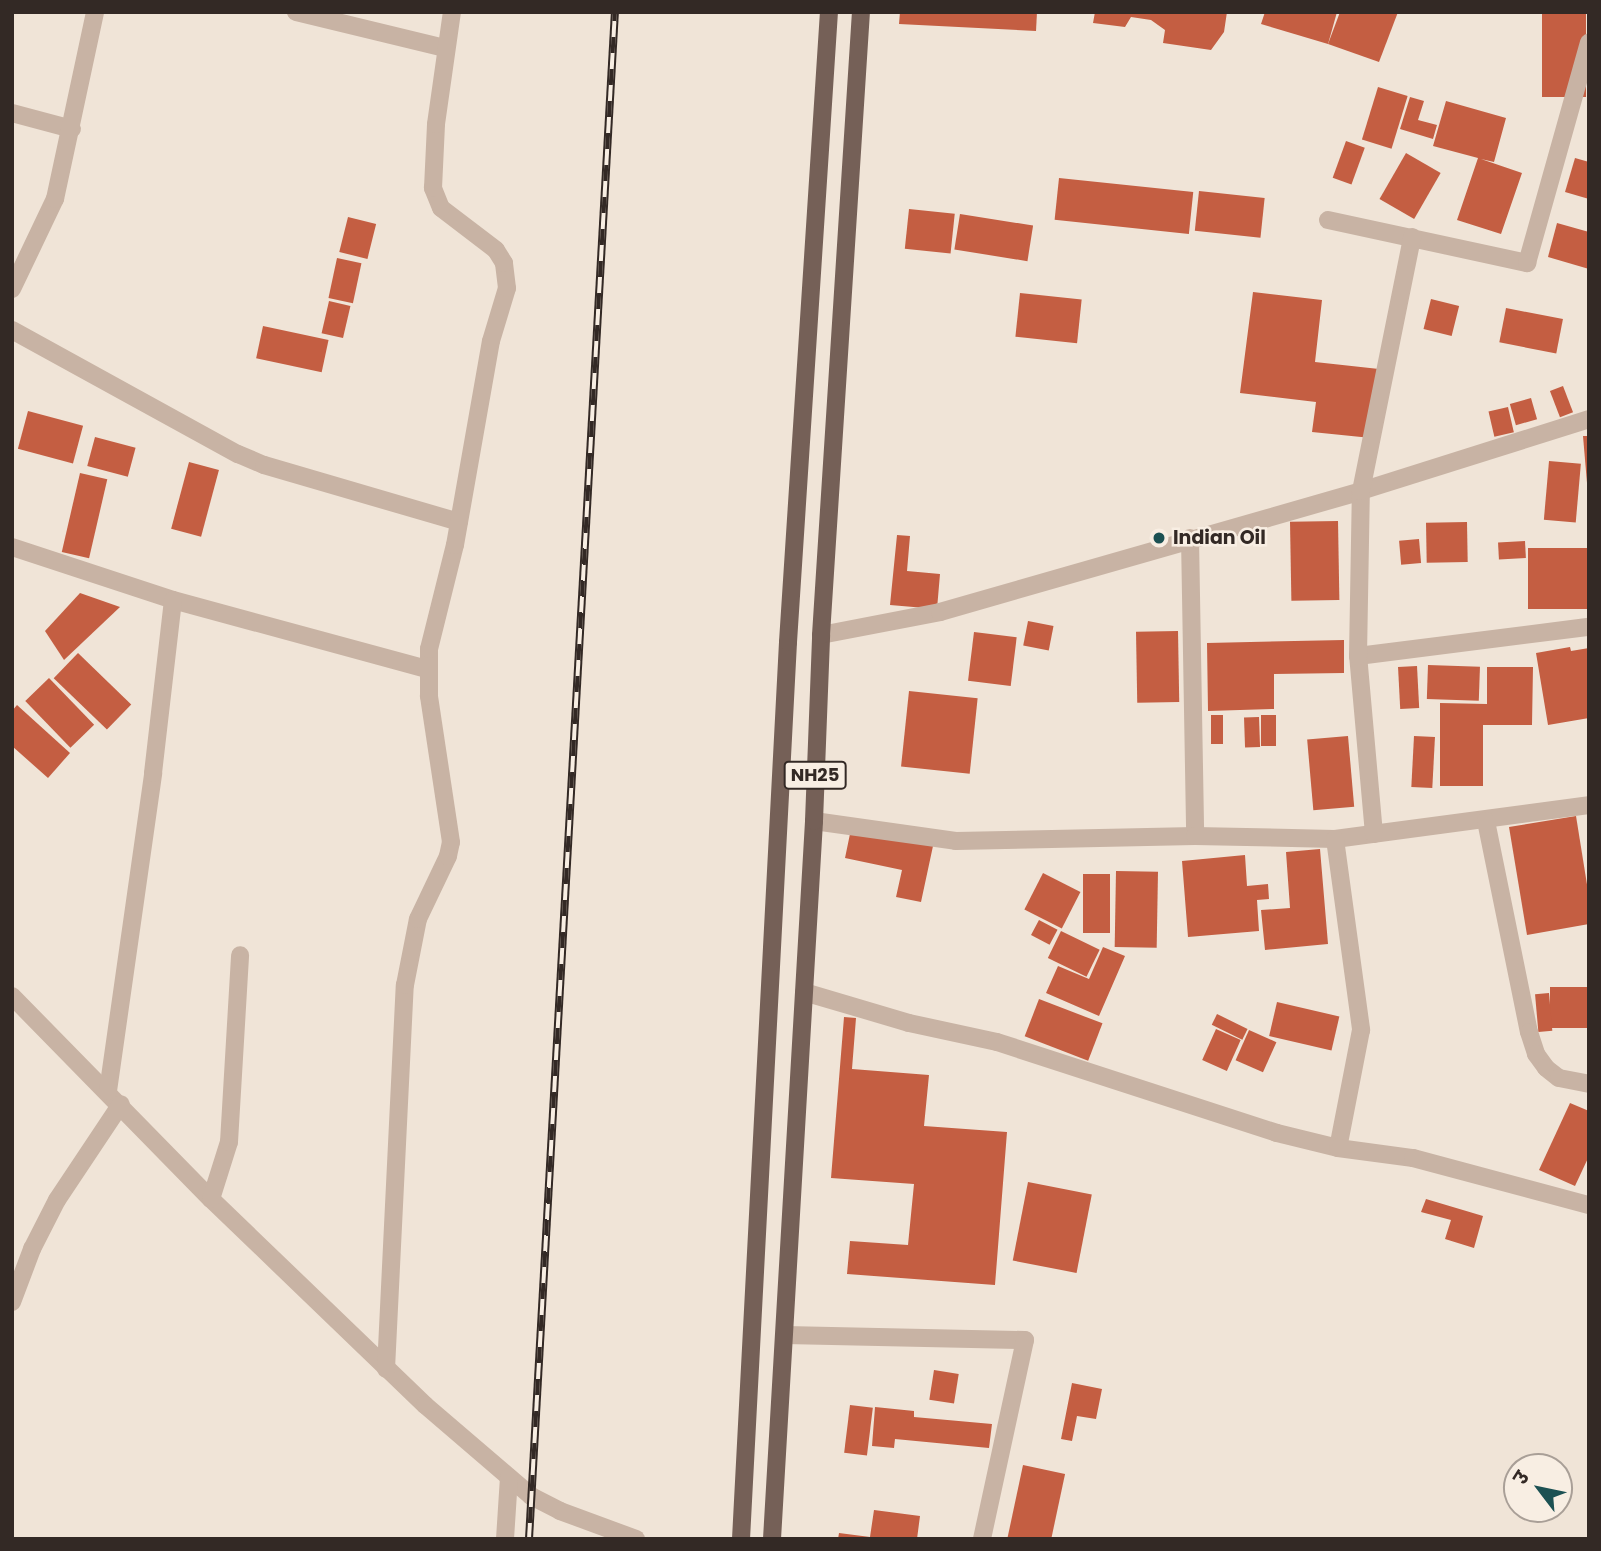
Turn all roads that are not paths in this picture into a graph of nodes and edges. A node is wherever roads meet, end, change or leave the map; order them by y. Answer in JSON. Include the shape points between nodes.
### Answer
{"nodes":[{"id":1,"x":95,"y":12,"type":"edge"},
{"id":2,"x":296,"y":12,"type":"edge"},
{"id":3,"x":452,"y":12,"type":"edge"},
{"id":4,"x":829,"y":12,"type":"edge"},
{"id":5,"x":861,"y":12,"type":"edge"},
{"id":6,"x":1589,"y":43,"type":"edge"},
{"id":7,"x":445,"y":48,"type":"junction"},
{"id":8,"x":12,"y":113,"type":"edge"},
{"id":9,"x":72,"y":129,"type":"junction"},
{"id":10,"x":1328,"y":220,"type":"dead end"},
{"id":11,"x":1412,"y":237,"type":"junction"},
{"id":12,"x":12,"y":289,"type":"edge"},
{"id":13,"x":12,"y":330,"type":"edge"},
{"id":14,"x":1589,"y":419,"type":"edge"},
{"id":15,"x":1361,"y":491,"type":"junction"},
{"id":16,"x":459,"y":522,"type":"junction"},
{"id":17,"x":1190,"y":538,"type":"junction"},
{"id":18,"x":12,"y":547,"type":"edge"},
{"id":19,"x":173,"y":600,"type":"junction"},
{"id":20,"x":1589,"y":627,"type":"edge"},
{"id":21,"x":821,"y":635,"type":"junction"},
{"id":22,"x":1358,"y":656,"type":"junction"},
{"id":23,"x":427,"y":669,"type":"junction"},
{"id":24,"x":1589,"y":805,"type":"edge"},
{"id":25,"x":814,"y":821,"type":"junction"},
{"id":26,"x":1486,"y":821,"type":"junction"},
{"id":27,"x":1374,"y":834,"type":"junction"},
{"id":28,"x":1195,"y":836,"type":"junction"},
{"id":29,"x":1335,"y":839,"type":"junction"},
{"id":30,"x":240,"y":955,"type":"dead end"},
{"id":31,"x":804,"y":992,"type":"junction"},
{"id":32,"x":12,"y":996,"type":"edge"},
{"id":33,"x":1589,"y":1084,"type":"edge"},
{"id":34,"x":108,"y":1091,"type":"junction"},
{"id":35,"x":121,"y":1104,"type":"junction"},
{"id":36,"x":1338,"y":1148,"type":"junction"},
{"id":37,"x":211,"y":1199,"type":"junction"},
{"id":38,"x":1589,"y":1205,"type":"edge"},
{"id":39,"x":12,"y":1302,"type":"edge"},
{"id":40,"x":785,"y":1335,"type":"junction"},
{"id":41,"x":386,"y":1369,"type":"junction"},
{"id":42,"x":509,"y":1477,"type":"junction"},
{"id":43,"x":505,"y":1539,"type":"edge"},
{"id":44,"x":636,"y":1539,"type":"edge"},
{"id":45,"x":741,"y":1539,"type":"edge"},
{"id":46,"x":772,"y":1539,"type":"edge"},
{"id":47,"x":982,"y":1539,"type":"edge"}],
"edges":[{"from":1,"to":9,"type":"street"},
{"from":2,"to":7,"type":"street"},
{"from":3,"to":7,"type":"street"},
{"from":4,"to":45,"type":"main road","number":"NH25","via":[[788,642]]},
{"from":5,"to":21,"type":"main road","number":"NH25"},
{"from":6,"to":11,"type":"street","via":[[1527,262]]},
{"from":7,"to":16,"type":"street","via":[[436,124],[436,201],[496,250],[507,277]]},
{"from":8,"to":9,"type":"street"},
{"from":9,"to":12,"type":"street","via":[[55,199]]},
{"from":10,"to":11,"type":"street"},
{"from":11,"to":15,"type":"street"},
{"from":13,"to":16,"type":"street","via":[[238,454]]},
{"from":14,"to":15,"type":"street"},
{"from":15,"to":17,"type":"street"},
{"from":15,"to":22,"type":"street"},
{"from":16,"to":23,"type":"street"},
{"from":17,"to":21,"type":"street","via":[[940,612]]},
{"from":17,"to":28,"type":"street"},
{"from":18,"to":19,"type":"street"},
{"from":19,"to":23,"type":"street"},
{"from":19,"to":34,"type":"street"},
{"from":20,"to":22,"type":"street"},
{"from":21,"to":25,"type":"main road","number":"NH25"},
{"from":22,"to":27,"type":"street"},
{"from":23,"to":41,"type":"street","via":[[451,842],[418,919],[405,985]]},
{"from":24,"to":26,"type":"street"},
{"from":25,"to":28,"type":"street","via":[[956,841]]},
{"from":25,"to":31,"type":"main road","number":"NH25"},
{"from":26,"to":27,"type":"street"},
{"from":26,"to":33,"type":"street","via":[[1536,1054],[1559,1078]]},
{"from":27,"to":29,"type":"street"},
{"from":28,"to":29,"type":"street"},
{"from":29,"to":36,"type":"street","via":[[1361,1030]]},
{"from":30,"to":37,"type":"street","via":[[229,1142]]},
{"from":31,"to":36,"type":"street","via":[[1010,1046]]},
{"from":31,"to":40,"type":"main road","number":"NH25"},
{"from":32,"to":34,"type":"street"},
{"from":34,"to":35,"type":"street"},
{"from":35,"to":37,"type":"street"},
{"from":35,"to":39,"type":"street","via":[[57,1200]]},
{"from":36,"to":38,"type":"street","via":[[1413,1158]]},
{"from":37,"to":41,"type":"street"},
{"from":40,"to":46,"type":"main road","number":"NH25"},
{"from":40,"to":47,"type":"street","via":[[1025,1340]]},
{"from":41,"to":42,"type":"street"},
{"from":42,"to":43,"type":"street"},
{"from":42,"to":44,"type":"street","via":[[531,1496],[560,1511]]}]}
